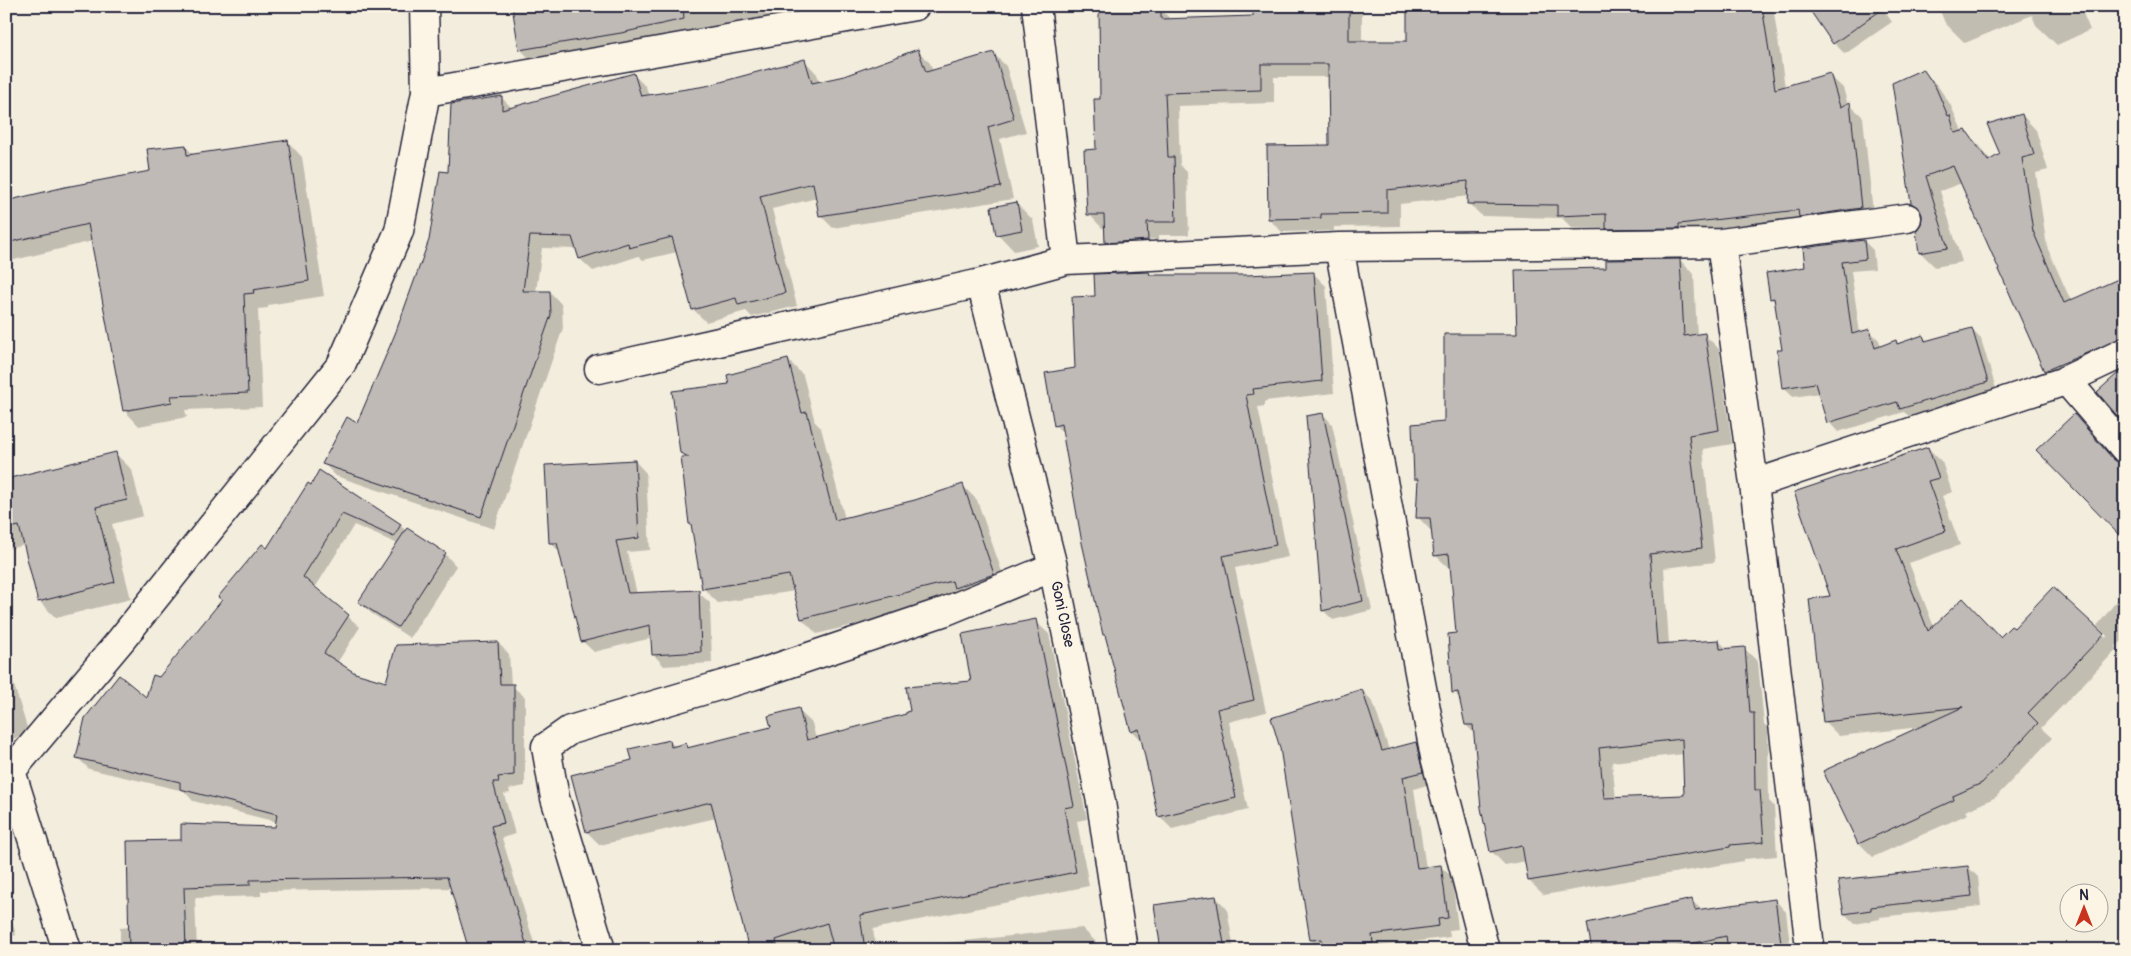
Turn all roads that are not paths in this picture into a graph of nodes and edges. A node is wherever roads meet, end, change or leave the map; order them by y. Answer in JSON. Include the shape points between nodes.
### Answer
{"nodes":[{"id":1,"x":424,"y":6,"type":"edge"},
{"id":2,"x":915,"y":6,"type":"edge"},
{"id":3,"x":1036,"y":6,"type":"edge"},
{"id":4,"x":426,"y":92,"type":"junction"},
{"id":5,"x":1907,"y":218,"type":"dead end"},
{"id":6,"x":1721,"y":243,"type":"junction"},
{"id":7,"x":1339,"y":247,"type":"junction"},
{"id":8,"x":1066,"y":260,"type":"junction"},
{"id":9,"x":981,"y":283,"type":"junction"},
{"id":10,"x":2125,"y":352,"type":"edge"},
{"id":11,"x":599,"y":369,"type":"dead end"},
{"id":12,"x":2066,"y":380,"type":"junction"},
{"id":13,"x":2125,"y":450,"type":"edge"},
{"id":14,"x":1754,"y":484,"type":"junction"},
{"id":15,"x":1054,"y":567,"type":"junction"},
{"id":16,"x":9,"y":772,"type":"edge"},
{"id":17,"x":1809,"y":939,"type":"dead end"},
{"id":18,"x":67,"y":950,"type":"edge"},
{"id":19,"x":601,"y":950,"type":"edge"},
{"id":20,"x":1123,"y":950,"type":"edge"},
{"id":21,"x":1485,"y":950,"type":"edge"}],
"edges":[{"from":1,"to":4,"type":"street"},
{"from":2,"to":4,"type":"street"},
{"from":3,"to":8,"type":"street"},
{"from":4,"to":16,"type":"street","via":[[398,232],[341,365],[121,640]]},
{"from":5,"to":6,"type":"street"},
{"from":6,"to":7,"type":"street"},
{"from":6,"to":14,"type":"street"},
{"from":7,"to":8,"type":"street"},
{"from":7,"to":21,"type":"street","via":[[1435,757]]},
{"from":8,"to":9,"type":"street"},
{"from":9,"to":11,"type":"street"},
{"from":9,"to":15,"type":"street","name":"Goni Close"},
{"from":10,"to":12,"type":"street"},
{"from":12,"to":13,"type":"street"},
{"from":12,"to":14,"type":"street"},
{"from":14,"to":17,"type":"street"},
{"from":15,"to":19,"type":"street","via":[[946,611],[752,676],[570,730],[546,747],[555,798]]},
{"from":15,"to":20,"type":"street","name":"Goni Close","via":[[1101,802]]},
{"from":16,"to":18,"type":"street"}]}
